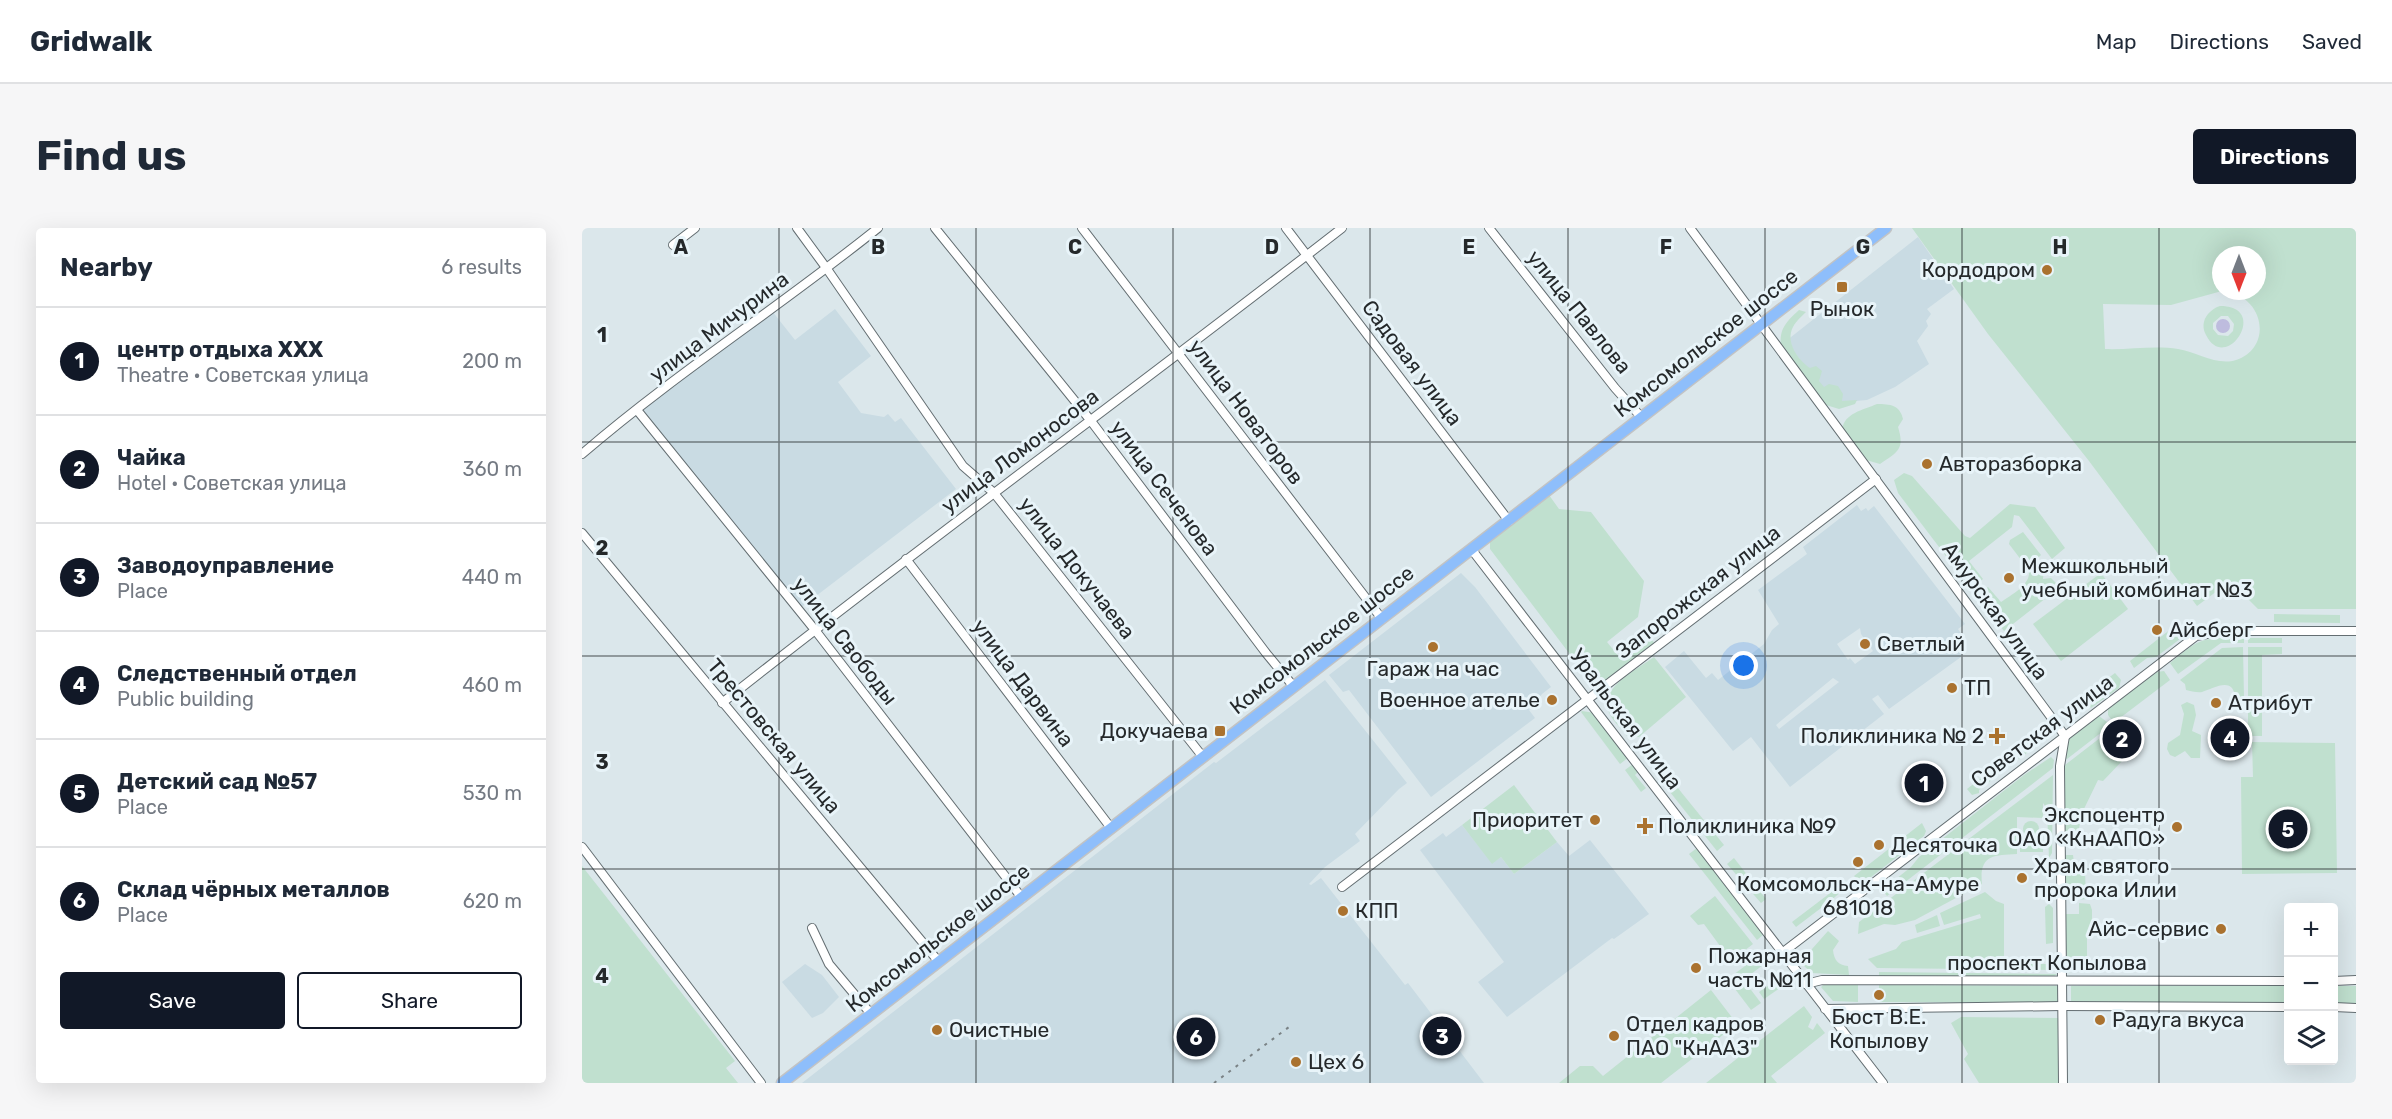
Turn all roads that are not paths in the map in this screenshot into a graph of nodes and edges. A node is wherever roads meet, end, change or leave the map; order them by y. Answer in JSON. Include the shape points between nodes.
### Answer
{"nodes":[{"id":1,"x":695,"y":228,"type":"edge"},
{"id":2,"x":797,"y":228,"type":"edge"},
{"id":3,"x":878,"y":228,"type":"edge"},
{"id":4,"x":935,"y":228,"type":"edge"},
{"id":5,"x":1082,"y":228,"type":"edge"},
{"id":6,"x":1286,"y":228,"type":"edge"},
{"id":7,"x":1342,"y":228,"type":"edge"},
{"id":8,"x":1489,"y":228,"type":"edge"},
{"id":9,"x":1690,"y":228,"type":"edge"},
{"id":10,"x":1886,"y":228,"type":"edge"},
{"id":11,"x":673,"y":245,"type":"dead end"},
{"id":12,"x":1307,"y":255,"type":"junction"},
{"id":13,"x":828,"y":269,"type":"junction"},
{"id":14,"x":1762,"y":324,"type":"junction"},
{"id":15,"x":1179,"y":354,"type":"junction"},
{"id":16,"x":637,"y":410,"type":"junction"},
{"id":17,"x":1642,"y":418,"type":"junction"},
{"id":18,"x":1090,"y":421,"type":"junction"},
{"id":19,"x":582,"y":454,"type":"edge"},
{"id":20,"x":1876,"y":479,"type":"junction"},
{"id":21,"x":994,"y":493,"type":"junction"},
{"id":22,"x":1509,"y":520,"type":"junction"},
{"id":23,"x":582,"y":532,"type":"edge"},
{"id":24,"x":1472,"y":550,"type":"junction"},
{"id":25,"x":906,"y":559,"type":"junction"},
{"id":26,"x":1382,"y":619,"type":"junction"},
{"id":27,"x":815,"y":630,"type":"junction"},
{"id":28,"x":2356,"y":631,"type":"edge"},
{"id":29,"x":1294,"y":687,"type":"junction"},
{"id":30,"x":1588,"y":700,"type":"junction"},
{"id":31,"x":722,"y":703,"type":"junction"},
{"id":32,"x":2065,"y":736,"type":"junction"},
{"id":33,"x":1203,"y":757,"type":"junction"},
{"id":34,"x":1111,"y":828,"type":"junction"},
{"id":35,"x":582,"y":847,"type":"edge"},
{"id":36,"x":1342,"y":887,"type":"dead end"},
{"id":37,"x":1022,"y":898,"type":"junction"},
{"id":38,"x":812,"y":928,"type":"dead end"},
{"id":39,"x":1782,"y":953,"type":"junction"},
{"id":40,"x":939,"y":962,"type":"junction"},
{"id":41,"x":2356,"y":980,"type":"edge"},
{"id":42,"x":2062,"y":981,"type":"junction"},
{"id":43,"x":2284,"y":981,"type":"edge"},
{"id":44,"x":2338,"y":981,"type":"edge"},
{"id":45,"x":1806,"y":984,"type":"junction"},
{"id":46,"x":2062,"y":1006,"type":"junction"},
{"id":47,"x":2284,"y":1007,"type":"edge"},
{"id":48,"x":2338,"y":1007,"type":"edge"},
{"id":49,"x":2356,"y":1008,"type":"edge"},
{"id":50,"x":1825,"y":1009,"type":"junction"},
{"id":51,"x":871,"y":1014,"type":"junction"},
{"id":52,"x":761,"y":1083,"type":"edge"},
{"id":53,"x":782,"y":1083,"type":"edge"},
{"id":54,"x":1883,"y":1083,"type":"edge"},
{"id":55,"x":2063,"y":1083,"type":"edge"}],
"edges":[{"from":1,"to":11,"type":"street"},
{"from":2,"to":13,"type":"street","name":"улица Докучаева"},
{"from":3,"to":13,"type":"street","name":"улица Мичурина"},
{"from":4,"to":18,"type":"street","name":"улица Сеченова"},
{"from":5,"to":15,"type":"street","name":"улица Новаторов"},
{"from":6,"to":12,"type":"street","name":"Садовая улица"},
{"from":7,"to":12,"type":"street","name":"улица Ломоносова"},
{"from":8,"to":17,"type":"street","name":"улица Павлова"},
{"from":9,"to":14,"type":"street","name":"Амурская улица"},
{"from":10,"to":14,"type":"main road","name":"Комсомольское шоссе"},
{"from":12,"to":15,"type":"street","name":"улица Ломоносова"},
{"from":12,"to":22,"type":"street","name":"Садовая улица"},
{"from":13,"to":16,"type":"street","name":"улица Мичурина"},
{"from":13,"to":21,"type":"street","name":"улица Докучаева","via":[[963,466]]},
{"from":14,"to":17,"type":"main road","name":"Комсомольское шоссе"},
{"from":14,"to":20,"type":"street","name":"Амурская улица"},
{"from":15,"to":18,"type":"street","name":"улица Ломоносова"},
{"from":15,"to":26,"type":"street","name":"улица Новаторов"},
{"from":16,"to":19,"type":"street","name":"улица Мичурина"},
{"from":16,"to":27,"type":"street","name":"улица Свободы"},
{"from":17,"to":22,"type":"main road","name":"Комсомольское шоссе"},
{"from":18,"to":21,"type":"street","name":"улица Ломоносова"},
{"from":18,"to":29,"type":"street","name":"улица Сеченова"},
{"from":20,"to":30,"type":"street","name":"Запорожская улица"},
{"from":20,"to":32,"type":"street","name":"Амурская улица"},
{"from":21,"to":25,"type":"street","name":"улица Ломоносова"},
{"from":21,"to":33,"type":"street","name":"улица Докучаева"},
{"from":22,"to":24,"type":"main road","name":"Комсомольское шоссе"},
{"from":23,"to":31,"type":"street","name":"Трестовская улица"},
{"from":24,"to":26,"type":"main road","name":"Комсомольское шоссе"},
{"from":24,"to":30,"type":"street","name":"Уральская улица"},
{"from":25,"to":27,"type":"street","name":"улица Ломоносова"},
{"from":25,"to":34,"type":"street","name":"улица Дарвина"},
{"from":26,"to":29,"type":"main road","name":"Комсомольское шоссе"},
{"from":27,"to":31,"type":"street","name":"улица Ломоносова"},
{"from":27,"to":37,"type":"street","name":"улица Свободы"},
{"from":28,"to":32,"type":"street","name":"Советская улица","via":[[2223,631],[2196,636]]},
{"from":29,"to":33,"type":"main road","name":"Комсомольское шоссе"},
{"from":30,"to":36,"type":"street","name":"Запорожская улица"},
{"from":30,"to":39,"type":"street","name":"Уральская улица"},
{"from":31,"to":40,"type":"street","name":"Трестовская улица"},
{"from":32,"to":39,"type":"street","name":"Советская улица"},
{"from":32,"to":42,"type":"street","via":[[2060,766]]},
{"from":33,"to":34,"type":"main road","name":"Комсомольское шоссе"},
{"from":34,"to":37,"type":"main road","name":"Комсомольское шоссе"},
{"from":35,"to":52,"type":"street"},
{"from":37,"to":40,"type":"main road","name":"Комсомольское шоссе"},
{"from":38,"to":51,"type":"street","via":[[829,964]]},
{"from":39,"to":45,"type":"street","name":"Уральская улица"},
{"from":40,"to":51,"type":"main road","name":"Комсомольское шоссе"},
{"from":41,"to":44,"type":"street"},
{"from":42,"to":43,"type":"street","name":"проспект Копылова"},
{"from":42,"to":45,"type":"street","name":"проспект Копылова","via":[[1822,980]]},
{"from":42,"to":46,"type":"street"},
{"from":45,"to":50,"type":"street","name":"Уральская улица"},
{"from":46,"to":47,"type":"street","name":"проспект Копылова"},
{"from":46,"to":50,"type":"street","name":"проспект Копылова"},
{"from":46,"to":55,"type":"street"},
{"from":48,"to":49,"type":"street"},
{"from":50,"to":54,"type":"street","name":"Уральская улица"},
{"from":51,"to":53,"type":"main road","name":"Комсомольское шоссе"}]}
